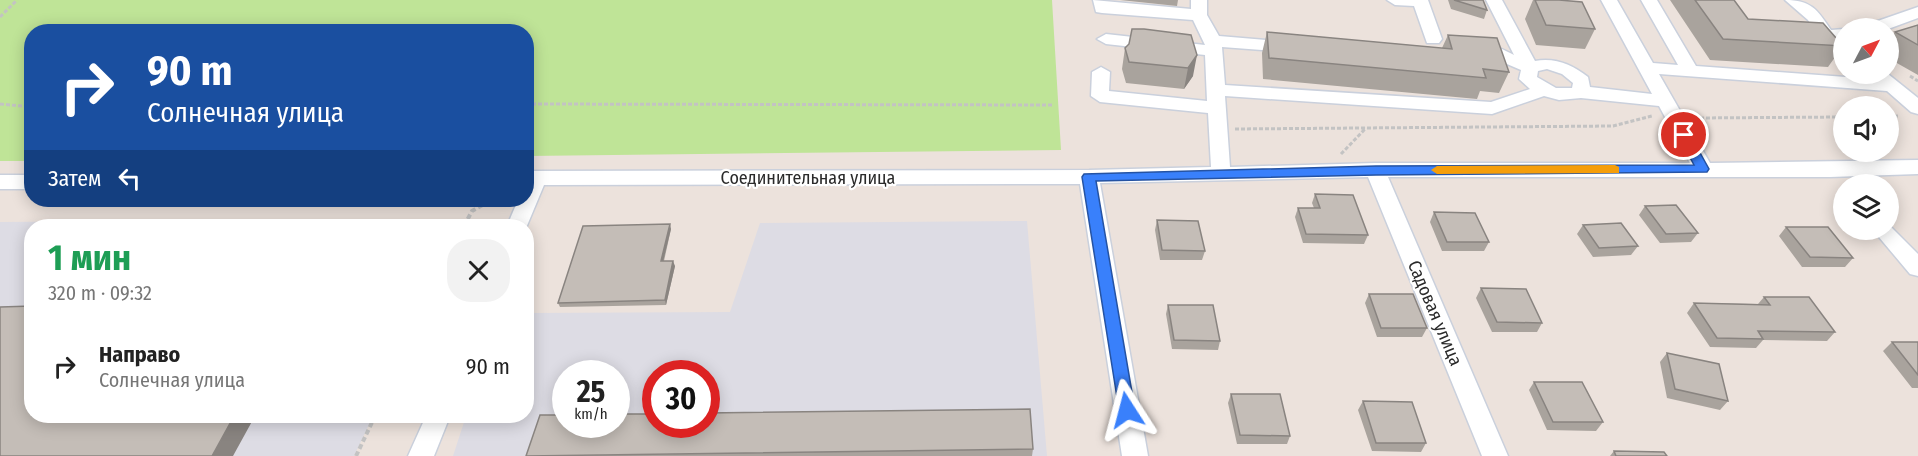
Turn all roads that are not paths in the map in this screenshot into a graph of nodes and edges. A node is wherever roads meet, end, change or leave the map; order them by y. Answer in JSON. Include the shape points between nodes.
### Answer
{"nodes":[{"id":1,"x":1101,"y":0,"type":"edge"},
{"id":2,"x":1395,"y":0,"type":"edge"},
{"id":3,"x":1494,"y":0,"type":"edge"},
{"id":4,"x":1609,"y":0,"type":"edge"},
{"id":5,"x":1649,"y":0,"type":"edge"},
{"id":6,"x":1793,"y":0,"type":"edge"},
{"id":7,"x":1420,"y":1,"type":"edge"},
{"id":8,"x":1199,"y":8,"type":"edge"},
{"id":9,"x":1918,"y":12,"type":"edge"},
{"id":10,"x":1900,"y":20,"type":"joint"},
{"id":11,"x":1918,"y":30,"type":"edge"},
{"id":12,"x":1790,"y":34,"type":"edge"},
{"id":13,"x":1833,"y":35,"type":"edge"},
{"id":14,"x":1826,"y":36,"type":"junction"},
{"id":15,"x":1106,"y":39,"type":"dead end"},
{"id":16,"x":1833,"y":41,"type":"edge"},
{"id":17,"x":1214,"y":46,"type":"junction"},
{"id":18,"x":1307,"y":49,"type":"edge"},
{"id":19,"x":1530,"y":68,"type":"junction"},
{"id":20,"x":1648,"y":68,"type":"junction"},
{"id":21,"x":1101,"y":72,"type":"dead end"},
{"id":22,"x":1691,"y":72,"type":"junction"},
{"id":23,"x":1889,"y":84,"type":"edge"},
{"id":24,"x":1892,"y":86,"type":"junction"},
{"id":25,"x":1542,"y":91,"type":"junction"},
{"id":26,"x":1581,"y":92,"type":"junction"},
{"id":27,"x":1217,"y":99,"type":"junction"},
{"id":28,"x":1666,"y":101,"type":"junction"},
{"id":29,"x":1918,"y":108,"type":"edge"},
{"id":30,"x":1918,"y":167,"type":"edge"},
{"id":31,"x":1703,"y":169,"type":"junction"},
{"id":32,"x":1376,"y":170,"type":"junction"},
{"id":33,"x":1830,"y":170,"type":"junction"},
{"id":34,"x":1221,"y":174,"type":"junction"},
{"id":35,"x":1834,"y":174,"type":"edge"},
{"id":36,"x":1089,"y":177,"type":"junction"},
{"id":37,"x":534,"y":178,"type":"edge"},
{"id":38,"x":0,"y":182,"type":"edge"},
{"id":39,"x":24,"y":182,"type":"edge"},
{"id":40,"x":1893,"y":240,"type":"edge"},
{"id":41,"x":1918,"y":268,"type":"edge"},
{"id":42,"x":435,"y":423,"type":"edge"},
{"id":43,"x":421,"y":456,"type":"edge"},
{"id":44,"x":1135,"y":456,"type":"edge"},
{"id":45,"x":1495,"y":456,"type":"edge"}],
"edges":[{"from":1,"to":8,"type":"street","via":[[1102,8]]},
{"from":2,"to":7,"type":"street"},
{"from":3,"to":19,"type":"street"},
{"from":4,"to":20,"type":"street"},
{"from":5,"to":22,"type":"street"},
{"from":6,"to":14,"type":"street","via":[[1814,17]]},
{"from":7,"to":19,"type":"street","via":[[1441,47],[1489,50]]},
{"from":8,"to":17,"type":"street"},
{"from":9,"to":10,"type":"street"},
{"from":10,"to":11,"type":"street"},
{"from":12,"to":14,"type":"street"},
{"from":13,"to":14,"type":"street"},
{"from":14,"to":16,"type":"street"},
{"from":15,"to":17,"type":"street"},
{"from":17,"to":18,"type":"street"},
{"from":17,"to":27,"type":"street"},
{"from":19,"to":25,"type":"street","via":[[1528,79]]},
{"from":19,"to":26,"type":"street","via":[[1546,64],[1568,70],[1582,81]]},
{"from":20,"to":22,"type":"street"},
{"from":20,"to":28,"type":"street"},
{"from":21,"to":27,"type":"street","via":[[1100,96]]},
{"from":22,"to":24,"type":"street"},
{"from":23,"to":24,"type":"street"},
{"from":24,"to":29,"type":"street"},
{"from":25,"to":26,"type":"street","via":[[1564,96]]},
{"from":25,"to":27,"type":"street","via":[[1492,108]]},
{"from":26,"to":28,"type":"street"},
{"from":27,"to":34,"type":"street"},
{"from":28,"to":31,"type":"street"},
{"from":30,"to":33,"type":"street","name":"Соединительная улица"},
{"from":31,"to":32,"type":"street","name":"Соединительная улица"},
{"from":31,"to":33,"type":"street","name":"Соединительная улица"},
{"from":32,"to":34,"type":"street","name":"Соединительная улица"},
{"from":32,"to":45,"type":"street","name":"Садовая улица"},
{"from":33,"to":35,"type":"street"},
{"from":34,"to":36,"type":"street","name":"Соединительная улица"},
{"from":36,"to":37,"type":"street","name":"Соединительная улица"},
{"from":36,"to":44,"type":"street"},
{"from":38,"to":39,"type":"street"},
{"from":40,"to":41,"type":"street"},
{"from":42,"to":43,"type":"street"}]}
